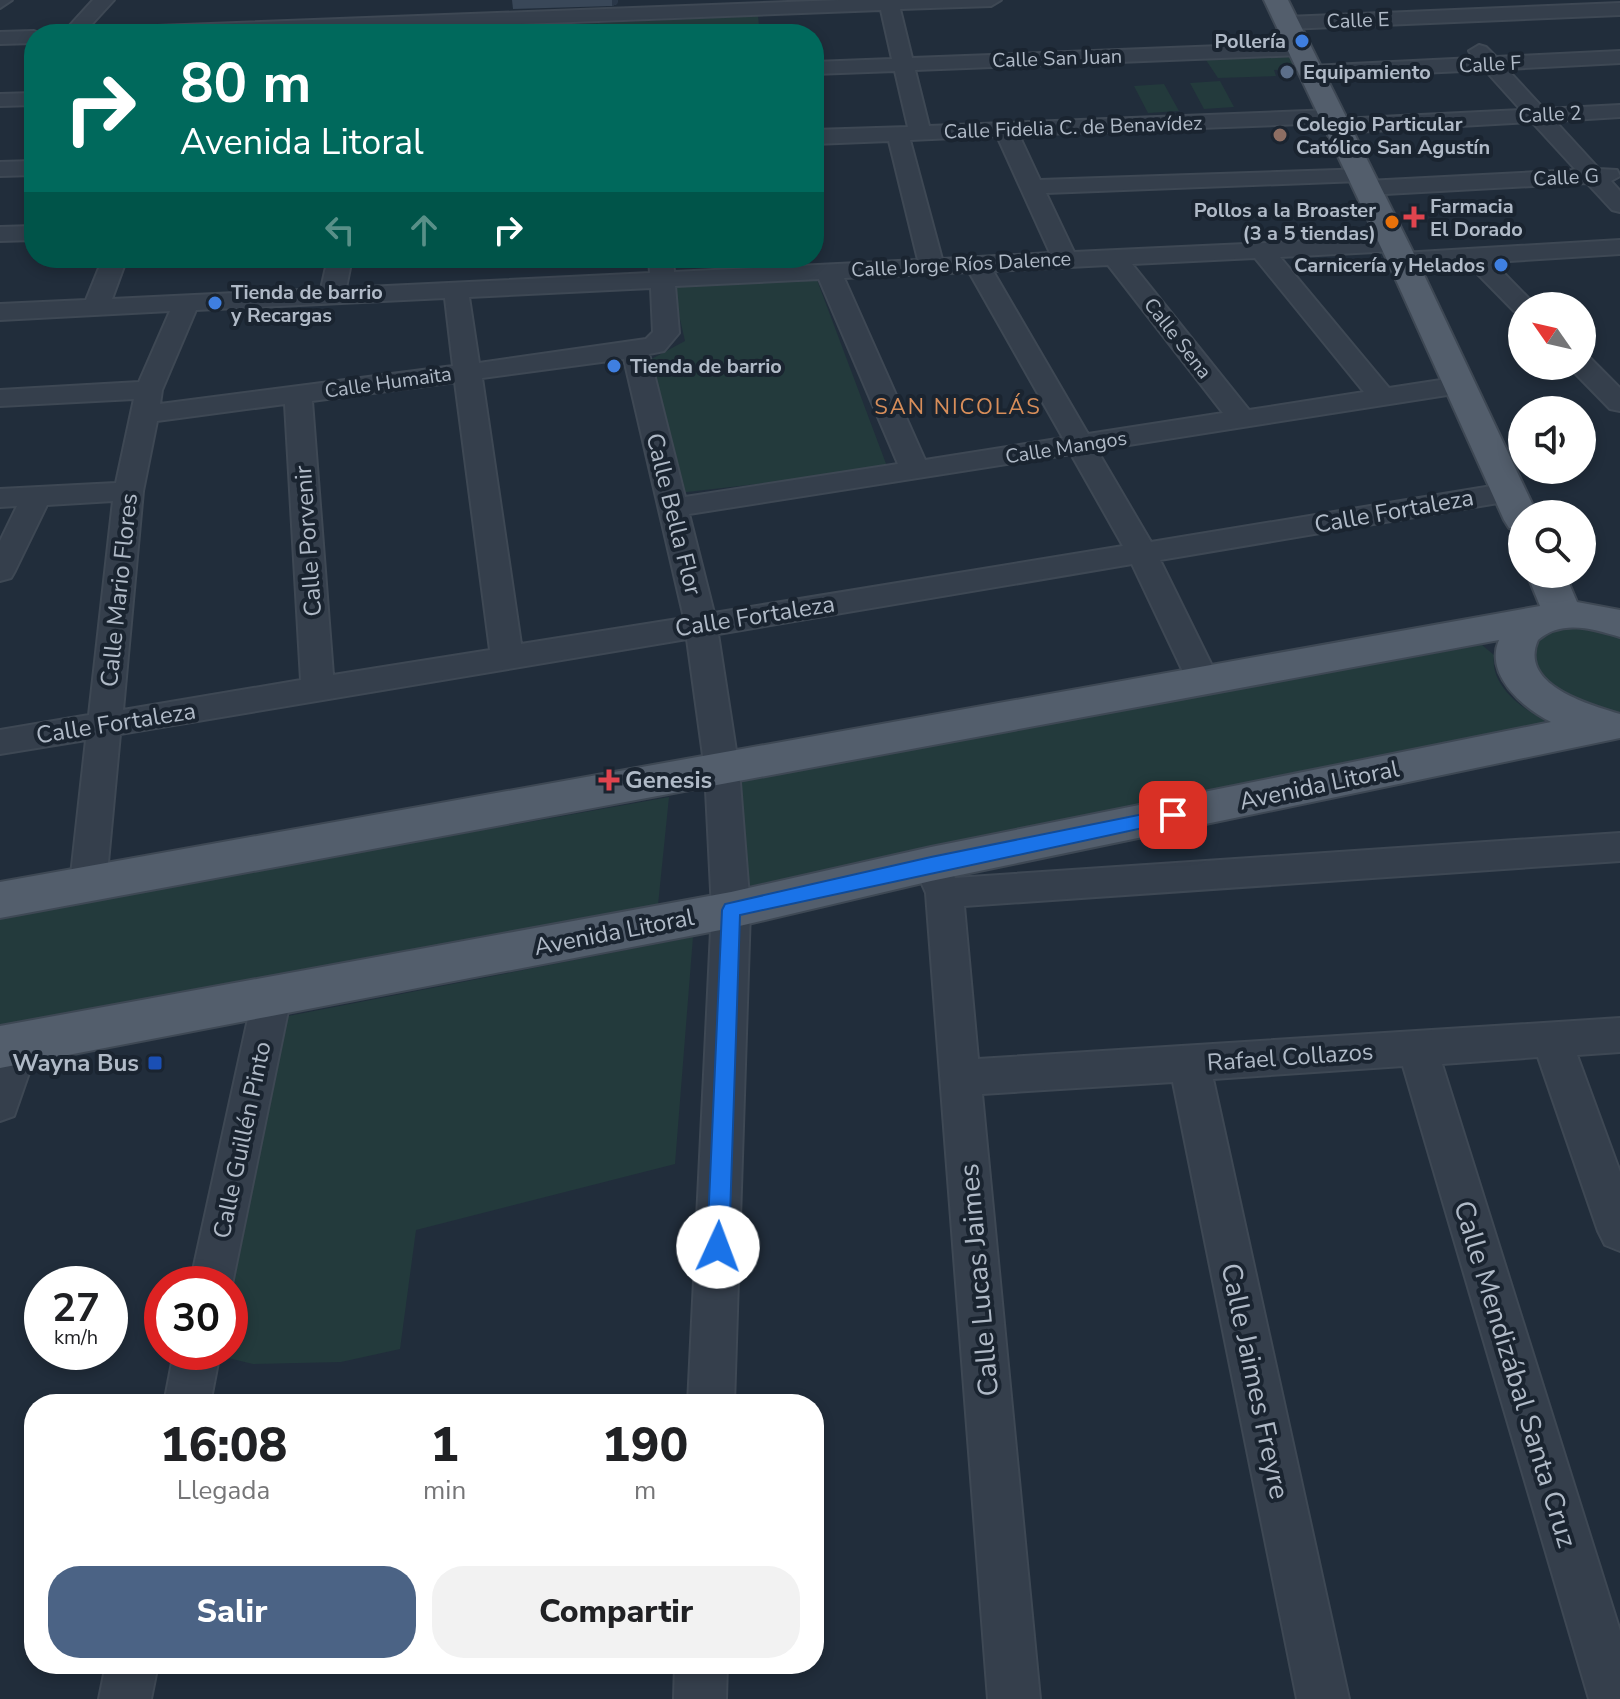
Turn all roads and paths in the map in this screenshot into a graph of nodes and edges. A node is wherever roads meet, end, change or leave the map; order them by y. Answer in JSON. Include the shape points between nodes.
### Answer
{"nodes":[{"id":1,"x":104,"y":0,"type":"edge"},
{"id":2,"x":991,"y":0,"type":"edge"},
{"id":3,"x":1432,"y":0,"type":"edge"},
{"id":4,"x":956,"y":1,"type":"edge"},
{"id":5,"x":857,"y":2,"type":"edge"},
{"id":6,"x":889,"y":4,"type":"junction"},
{"id":7,"x":750,"y":5,"type":"edge"},
{"id":8,"x":634,"y":7,"type":"edge"},
{"id":9,"x":293,"y":9,"type":"dead end"},
{"id":10,"x":1620,"y":9,"type":"edge"},
{"id":11,"x":190,"y":10,"type":"dead end"},
{"id":12,"x":1282,"y":11,"type":"edge"},
{"id":13,"x":1448,"y":17,"type":"junction"},
{"id":14,"x":81,"y":24,"type":"edge"},
{"id":15,"x":178,"y":24,"type":"edge"},
{"id":16,"x":282,"y":24,"type":"edge"},
{"id":17,"x":573,"y":24,"type":"edge"},
{"id":18,"x":24,"y":37,"type":"edge"},
{"id":19,"x":0,"y":38,"type":"edge"},
{"id":20,"x":24,"y":40,"type":"edge"},
{"id":21,"x":1620,"y":57,"type":"edge"},
{"id":22,"x":0,"y":60,"type":"edge"},
{"id":23,"x":1306,"y":60,"type":"junction"},
{"id":24,"x":1491,"y":64,"type":"junction"},
{"id":25,"x":904,"y":65,"type":"junction"},
{"id":26,"x":824,"y":68,"type":"edge"},
{"id":27,"x":24,"y":99,"type":"edge"},
{"id":28,"x":0,"y":100,"type":"edge"},
{"id":29,"x":1620,"y":111,"type":"edge"},
{"id":30,"x":1538,"y":115,"type":"junction"},
{"id":31,"x":1335,"y":121,"type":"junction"},
{"id":32,"x":1005,"y":129,"type":"junction"},
{"id":33,"x":909,"y":133,"type":"junction"},
{"id":34,"x":824,"y":137,"type":"edge"},
{"id":35,"x":24,"y":168,"type":"edge"},
{"id":36,"x":0,"y":169,"type":"edge"},
{"id":37,"x":1620,"y":175,"type":"edge"},
{"id":38,"x":1594,"y":176,"type":"junction"},
{"id":39,"x":1364,"y":181,"type":"junction"},
{"id":40,"x":1032,"y":187,"type":"junction"},
{"id":41,"x":1620,"y":205,"type":"edge"},
{"id":42,"x":24,"y":233,"type":"edge"},
{"id":43,"x":0,"y":234,"type":"edge"},
{"id":44,"x":1619,"y":248,"type":"edge"},
{"id":45,"x":1261,"y":250,"type":"junction"},
{"id":46,"x":1398,"y":252,"type":"junction"},
{"id":47,"x":1473,"y":256,"type":"junction"},
{"id":48,"x":1114,"y":257,"type":"junction"},
{"id":49,"x":1065,"y":260,"type":"junction"},
{"id":50,"x":977,"y":264,"type":"junction"},
{"id":51,"x":932,"y":266,"type":"junction"},
{"id":52,"x":111,"y":268,"type":"edge"},
{"id":53,"x":338,"y":268,"type":"edge"},
{"id":54,"x":661,"y":268,"type":"edge"},
{"id":55,"x":811,"y":268,"type":"edge"},
{"id":56,"x":828,"y":271,"type":"junction"},
{"id":57,"x":456,"y":290,"type":"junction"},
{"id":58,"x":1509,"y":292,"type":"edge"},
{"id":59,"x":332,"y":296,"type":"junction"},
{"id":60,"x":186,"y":303,"type":"junction"},
{"id":61,"x":96,"y":308,"type":"junction"},
{"id":62,"x":0,"y":312,"type":"edge"},
{"id":63,"x":635,"y":350,"type":"junction"},
{"id":64,"x":466,"y":371,"type":"junction"},
{"id":65,"x":1596,"y":379,"type":"edge"},
{"id":66,"x":1460,"y":385,"type":"junction"},
{"id":67,"x":298,"y":395,"type":"junction"},
{"id":68,"x":1382,"y":397,"type":"junction"},
{"id":69,"x":0,"y":398,"type":"edge"},
{"id":70,"x":146,"y":403,"type":"junction"},
{"id":71,"x":1620,"y":403,"type":"edge"},
{"id":72,"x":1242,"y":419,"type":"junction"},
{"id":73,"x":1080,"y":444,"type":"junction"},
{"id":74,"x":915,"y":470,"type":"junction"},
{"id":75,"x":129,"y":491,"type":"junction"},
{"id":76,"x":37,"y":496,"type":"junction"},
{"id":77,"x":0,"y":498,"type":"edge"},
{"id":78,"x":1513,"y":500,"type":"edge"},
{"id":79,"x":1508,"y":507,"type":"edge"},
{"id":80,"x":671,"y":508,"type":"junction"},
{"id":81,"x":1142,"y":553,"type":"junction"},
{"id":82,"x":0,"y":571,"type":"edge"},
{"id":83,"x":1560,"y":588,"type":"edge"},
{"id":84,"x":1587,"y":616,"type":"edge"},
{"id":85,"x":701,"y":625,"type":"junction"},
{"id":86,"x":507,"y":657,"type":"junction"},
{"id":87,"x":1203,"y":680,"type":"junction"},
{"id":88,"x":318,"y":688,"type":"junction"},
{"id":89,"x":105,"y":726,"type":"junction"},
{"id":90,"x":1611,"y":726,"type":"edge"},
{"id":91,"x":0,"y":742,"type":"edge"},
{"id":92,"x":722,"y":770,"type":"junction"},
{"id":93,"x":1620,"y":847,"type":"edge"},
{"id":94,"x":938,"y":878,"type":"junction"},
{"id":95,"x":88,"y":884,"type":"junction"},
{"id":96,"x":0,"y":900,"type":"edge"},
{"id":97,"x":731,"y":910,"type":"junction"},
{"id":98,"x":272,"y":996,"type":"junction"},
{"id":99,"x":1620,"y":1035,"type":"edge"},
{"id":100,"x":1551,"y":1038,"type":"junction"},
{"id":101,"x":10,"y":1046,"type":"edge"},
{"id":102,"x":1418,"y":1050,"type":"junction"},
{"id":103,"x":1190,"y":1064,"type":"junction"},
{"id":104,"x":961,"y":1078,"type":"junction"},
{"id":105,"x":0,"y":1103,"type":"edge"},
{"id":106,"x":1620,"y":1231,"type":"edge"},
{"id":107,"x":216,"y":1266,"type":"edge"},
{"id":108,"x":194,"y":1370,"type":"edge"},
{"id":109,"x":189,"y":1394,"type":"edge"},
{"id":110,"x":711,"y":1394,"type":"edge"},
{"id":111,"x":130,"y":1674,"type":"edge"},
{"id":112,"x":701,"y":1674,"type":"edge"},
{"id":113,"x":125,"y":1699,"type":"edge"},
{"id":114,"x":700,"y":1699,"type":"edge"},
{"id":115,"x":1014,"y":1699,"type":"edge"},
{"id":116,"x":1323,"y":1699,"type":"edge"},
{"id":117,"x":1615,"y":1699,"type":"edge"}],
"edges":[{"from":1,"to":14,"type":"street"},
{"from":2,"to":4,"type":"street"},
{"from":3,"to":13,"type":"street"},
{"from":4,"to":6,"type":"street"},
{"from":5,"to":6,"type":"street"},
{"from":5,"to":7,"type":"street"},
{"from":6,"to":25,"type":"street"},
{"from":7,"to":8,"type":"street"},
{"from":8,"to":17,"type":"street"},
{"from":9,"to":16,"type":"street"},
{"from":10,"to":13,"type":"street","name":"Calle E"},
{"from":11,"to":15,"type":"street"},
{"from":12,"to":13,"type":"street","name":"Calle E"},
{"from":12,"to":23,"type":"main road"},
{"from":13,"to":24,"type":"street"},
{"from":18,"to":19,"type":"street"},
{"from":20,"to":22,"type":"street"},
{"from":21,"to":24,"type":"street","name":"Calle F"},
{"from":23,"to":24,"type":"street","name":"Calle F"},
{"from":23,"to":25,"type":"street","name":"Calle San Juan"},
{"from":23,"to":31,"type":"main road"},
{"from":24,"to":30,"type":"street"},
{"from":25,"to":26,"type":"street","name":"Calle San Juan"},
{"from":25,"to":33,"type":"street"},
{"from":27,"to":28,"type":"street"},
{"from":29,"to":30,"type":"street","name":"Calle 2"},
{"from":30,"to":31,"type":"street","name":"Calle 2"},
{"from":30,"to":38,"type":"street"},
{"from":31,"to":32,"type":"street","name":"Calle Fidelia C. de Benavídez"},
{"from":31,"to":39,"type":"main road"},
{"from":32,"to":33,"type":"street","name":"Calle Fidelia C. de Benavídez"},
{"from":32,"to":40,"type":"street"},
{"from":33,"to":34,"type":"street","name":"Calle Fidelia C. de Benavídez"},
{"from":33,"to":51,"type":"street"},
{"from":35,"to":36,"type":"street"},
{"from":37,"to":38,"type":"street","name":"Calle G"},
{"from":38,"to":39,"type":"street","name":"Calle G"},
{"from":38,"to":41,"type":"street"},
{"from":39,"to":40,"type":"street","name":"Calle G"},
{"from":39,"to":46,"type":"main road"},
{"from":40,"to":49,"type":"street"},
{"from":42,"to":43,"type":"street"},
{"from":44,"to":47,"type":"street","name":"Calle Jorge Ríos Dalence"},
{"from":45,"to":46,"type":"street","name":"Calle Jorge Ríos Dalence"},
{"from":45,"to":48,"type":"street","name":"Calle Jorge Ríos Dalence"},
{"from":45,"to":68,"type":"street"},
{"from":46,"to":47,"type":"street","name":"Calle Jorge Ríos Dalence"},
{"from":46,"to":66,"type":"main road"},
{"from":47,"to":58,"type":"street"},
{"from":48,"to":49,"type":"street","name":"Calle Jorge Ríos Dalence"},
{"from":48,"to":72,"type":"street","name":"Calle Sena"},
{"from":49,"to":50,"type":"street","name":"Calle Jorge Ríos Dalence"},
{"from":50,"to":51,"type":"street","name":"Calle Jorge Ríos Dalence"},
{"from":50,"to":73,"type":"street"},
{"from":51,"to":56,"type":"street","name":"Calle Jorge Ríos Dalence"},
{"from":52,"to":61,"type":"street"},
{"from":53,"to":59,"type":"street"},
{"from":54,"to":57,"type":"street","name":"Calle Jorge Ríos Dalence"},
{"from":54,"to":63,"type":"street","via":[[666,333],[655,345]]},
{"from":55,"to":56,"type":"street","name":"Calle Jorge Ríos Dalence"},
{"from":56,"to":74,"type":"street"},
{"from":57,"to":59,"type":"street","name":"Calle Jorge Ríos Dalence"},
{"from":57,"to":64,"type":"street"},
{"from":59,"to":60,"type":"street","name":"Calle Jorge Ríos Dalence"},
{"from":60,"to":61,"type":"street","name":"Calle Jorge Ríos Dalence"},
{"from":60,"to":70,"type":"street","name":"Calle Mario Flores"},
{"from":61,"to":62,"type":"street","name":"Calle Jorge Ríos Dalence"},
{"from":63,"to":64,"type":"street","name":"Calle Humaita"},
{"from":63,"to":80,"type":"street","name":"Calle Bella Flor"},
{"from":64,"to":67,"type":"street","name":"Calle Humaita"},
{"from":64,"to":86,"type":"street"},
{"from":65,"to":71,"type":"street"},
{"from":66,"to":68,"type":"street","name":"Calle Mangos"},
{"from":66,"to":78,"type":"main road"},
{"from":67,"to":70,"type":"street","name":"Calle Humaita"},
{"from":67,"to":88,"type":"street","name":"Calle Porvenir"},
{"from":68,"to":72,"type":"street","name":"Calle Mangos"},
{"from":69,"to":70,"type":"street","name":"Calle Humaita"},
{"from":70,"to":75,"type":"street","name":"Calle Mario Flores"},
{"from":72,"to":73,"type":"street","name":"Calle Mangos"},
{"from":73,"to":74,"type":"street","name":"Calle Mangos"},
{"from":73,"to":81,"type":"street"},
{"from":74,"to":80,"type":"street","name":"Calle Mangos"},
{"from":75,"to":76,"type":"street"},
{"from":75,"to":89,"type":"street","name":"Calle Mario Flores"},
{"from":76,"to":77,"type":"street"},
{"from":76,"to":82,"type":"street"},
{"from":79,"to":81,"type":"street","name":"Calle Fortaleza"},
{"from":80,"to":85,"type":"street","name":"Calle Bella Flor"},
{"from":81,"to":85,"type":"street","name":"Calle Fortaleza"},
{"from":81,"to":87,"type":"street"},
{"from":83,"to":84,"type":"main road"},
{"from":84,"to":87,"type":"main road"},
{"from":84,"to":90,"type":"main road","via":[[1526,629],[1516,642],[1518,669],[1541,697],[1569,714]]},
{"from":85,"to":86,"type":"street","name":"Calle Fortaleza"},
{"from":85,"to":92,"type":"street","name":"Calle Bella Flor"},
{"from":86,"to":88,"type":"street","name":"Calle Fortaleza"},
{"from":87,"to":92,"type":"main road"},
{"from":88,"to":89,"type":"street","name":"Calle Fortaleza"},
{"from":89,"to":91,"type":"street","name":"Calle Fortaleza"},
{"from":89,"to":95,"type":"street","name":"Calle Mario Flores"},
{"from":90,"to":94,"type":"main road","name":"Avenida Litoral"},
{"from":92,"to":95,"type":"main road"},
{"from":92,"to":97,"type":"street","name":"Calle Bella Flor"},
{"from":93,"to":94,"type":"street"},
{"from":94,"to":97,"type":"main road","name":"Avenida Litoral"},
{"from":94,"to":104,"type":"street","name":"Calle Lucas Jaimes"},
{"from":95,"to":96,"type":"main road"},
{"from":97,"to":98,"type":"main road","name":"Avenida Litoral"},
{"from":97,"to":110,"type":"street","name":"Calle Bella Flor"},
{"from":98,"to":101,"type":"main road","name":"Avenida Litoral"},
{"from":98,"to":107,"type":"street","name":"Calle Guillén Pinto"},
{"from":99,"to":100,"type":"street","name":"Rafael Collazos"},
{"from":100,"to":102,"type":"street","name":"Rafael Collazos"},
{"from":100,"to":106,"type":"street"},
{"from":101,"to":105,"type":"street"},
{"from":102,"to":103,"type":"street","name":"Rafael Collazos"},
{"from":102,"to":117,"type":"street","name":"Calle Mendizábal Santa Cruz"},
{"from":103,"to":104,"type":"street","name":"Rafael Collazos"},
{"from":103,"to":116,"type":"street","name":"Calle Jaimes Freyre"},
{"from":104,"to":115,"type":"street","name":"Calle Lucas Jaimes"},
{"from":108,"to":109,"type":"street"},
{"from":111,"to":113,"type":"street"},
{"from":112,"to":114,"type":"street"}]}
